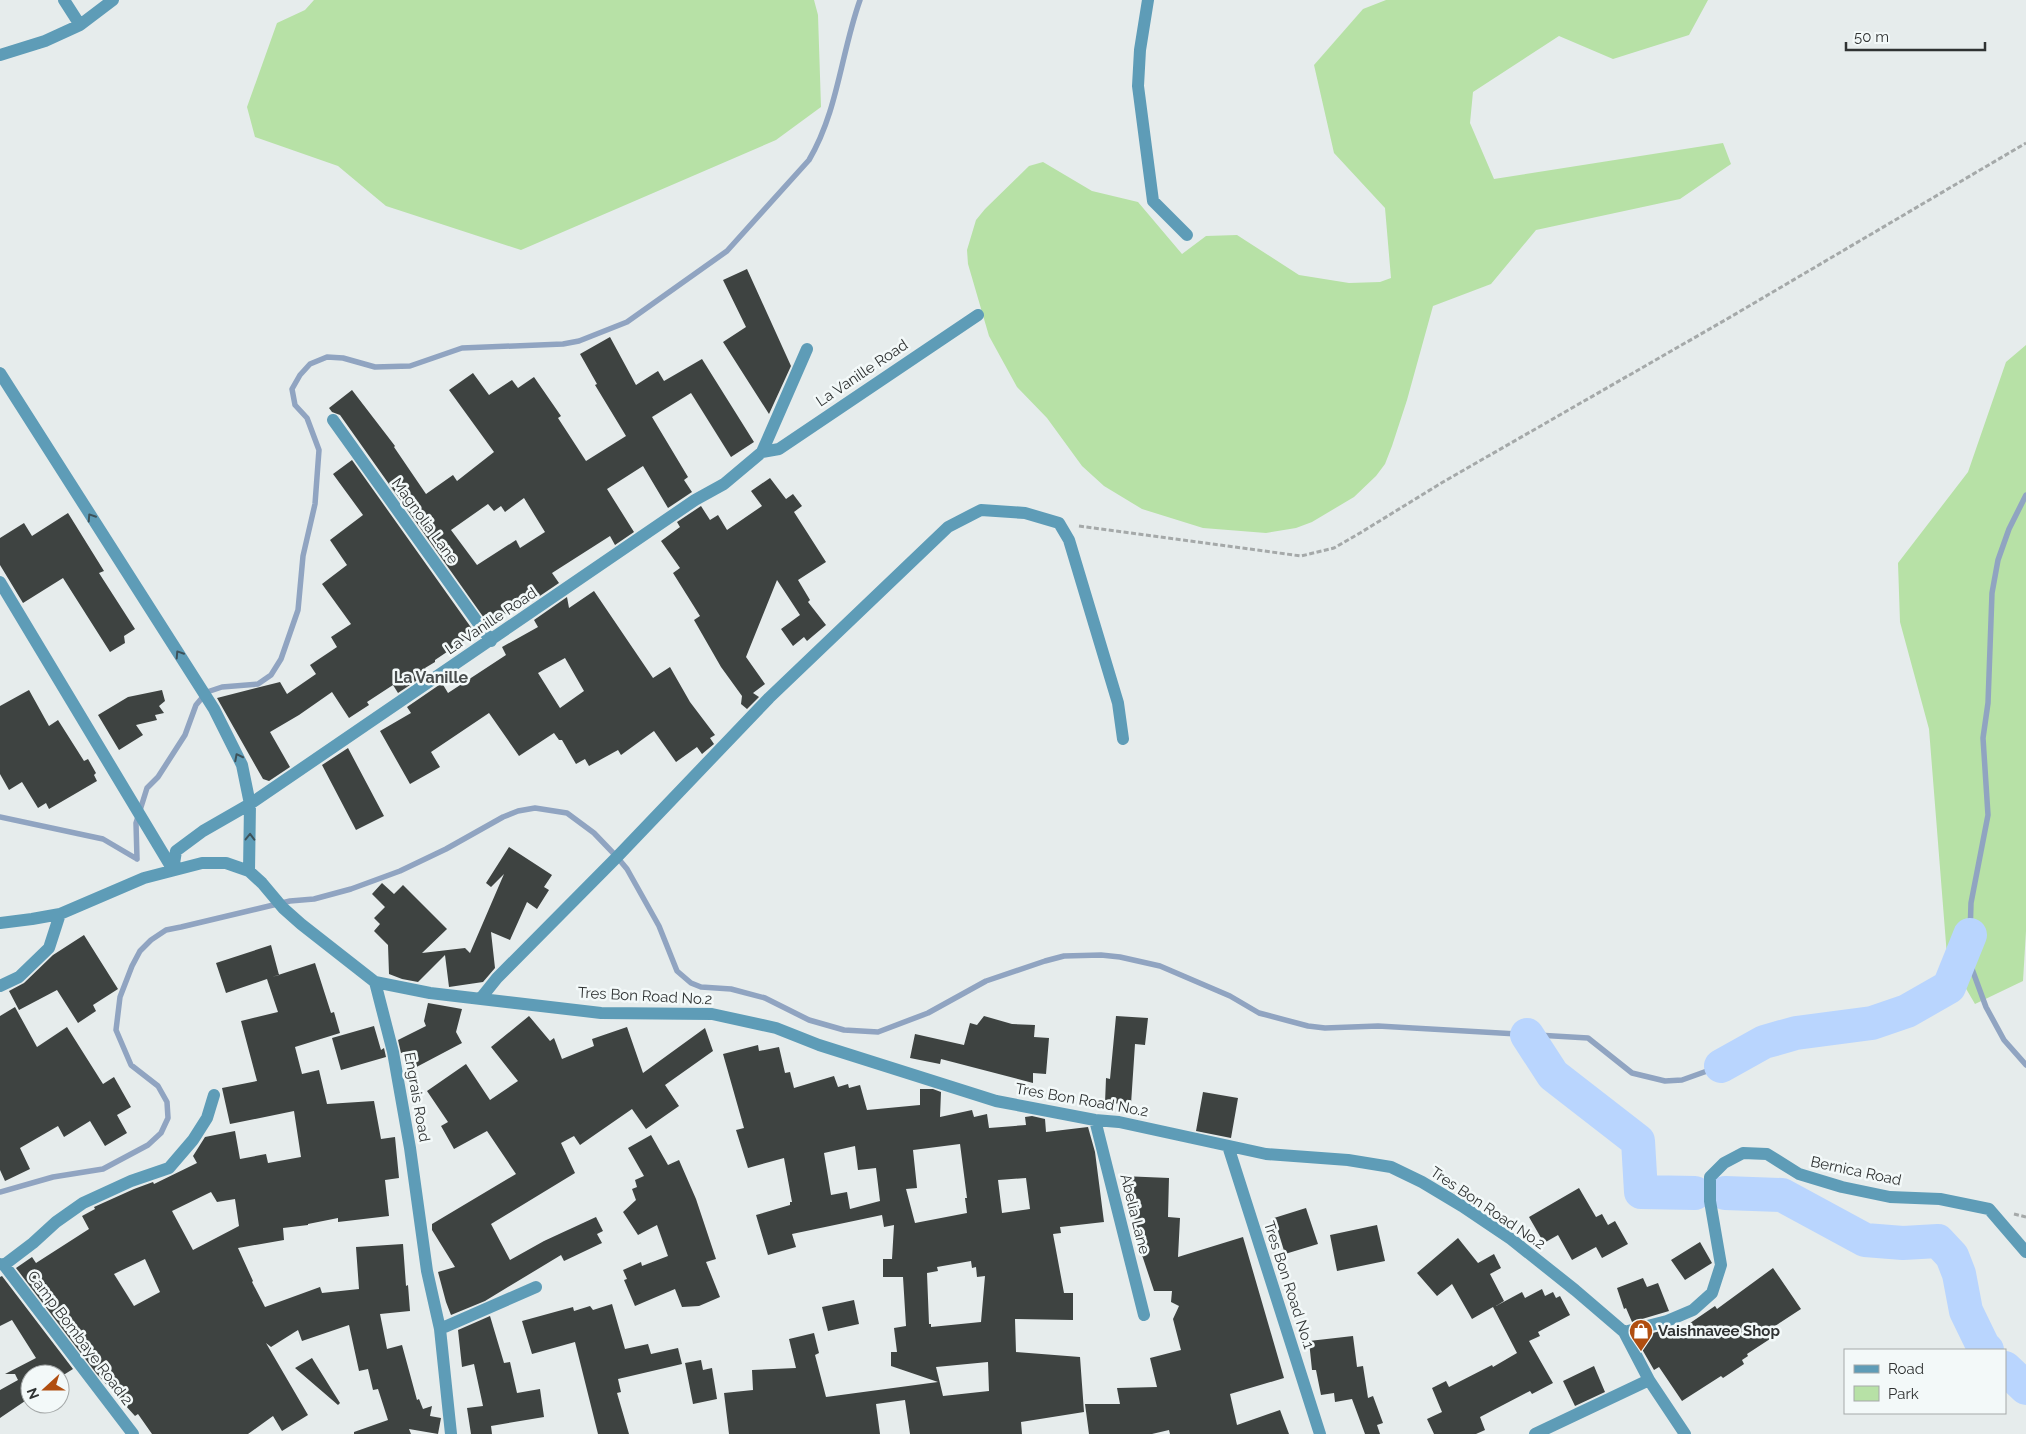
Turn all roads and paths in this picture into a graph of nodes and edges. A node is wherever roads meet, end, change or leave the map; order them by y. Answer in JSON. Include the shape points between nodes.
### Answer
{"nodes":[{"id":1,"x":64,"y":0,"type":"edge"},
{"id":2,"x":114,"y":0,"type":"edge"},
{"id":3,"x":1148,"y":0,"type":"edge"},
{"id":4,"x":80,"y":25,"type":"junction"},
{"id":5,"x":0,"y":55,"type":"edge"},
{"id":6,"x":2026,"y":143,"type":"edge"},
{"id":7,"x":1187,"y":235,"type":"dead end"},
{"id":8,"x":978,"y":315,"type":"dead end"},
{"id":9,"x":807,"y":349,"type":"dead end"},
{"id":10,"x":0,"y":374,"type":"edge"},
{"id":11,"x":333,"y":420,"type":"dead end"},
{"id":12,"x":762,"y":452,"type":"junction"},
{"id":13,"x":1059,"y":523,"type":"junction"},
{"id":14,"x":0,"y":582,"type":"edge"},
{"id":15,"x":491,"y":641,"type":"junction"},
{"id":16,"x":1123,"y":739,"type":"dead end"},
{"id":17,"x":250,"y":804,"type":"junction"},
{"id":18,"x":173,"y":870,"type":"junction"},
{"id":19,"x":249,"y":871,"type":"junction"},
{"id":20,"x":60,"y":914,"type":"junction"},
{"id":21,"x":0,"y":923,"type":"edge"},
{"id":22,"x":375,"y":982,"type":"junction"},
{"id":23,"x":0,"y":986,"type":"edge"},
{"id":24,"x":481,"y":998,"type":"junction"},
{"id":25,"x":214,"y":1095,"type":"dead end"},
{"id":26,"x":1096,"y":1120,"type":"junction"},
{"id":27,"x":1228,"y":1146,"type":"junction"},
{"id":28,"x":2026,"y":1252,"type":"edge"},
{"id":29,"x":2,"y":1264,"type":"edge"},
{"id":30,"x":536,"y":1287,"type":"dead end"},
{"id":31,"x":1144,"y":1315,"type":"dead end"},
{"id":32,"x":440,"y":1329,"type":"junction"},
{"id":33,"x":1624,"y":1332,"type":"junction"},
{"id":34,"x":1649,"y":1380,"type":"junction"},
{"id":35,"x":133,"y":1434,"type":"edge"},
{"id":36,"x":451,"y":1434,"type":"edge"},
{"id":37,"x":1320,"y":1434,"type":"edge"},
{"id":38,"x":1535,"y":1434,"type":"edge"},
{"id":39,"x":1684,"y":1434,"type":"edge"}],
"edges":[{"from":1,"to":4,"type":"street"},
{"from":2,"to":4,"type":"street"},
{"from":3,"to":7,"type":"street","via":[[1138,86],[1153,201]]},
{"from":4,"to":5,"type":"street","via":[[45,41]]},
{"from":6,"to":13,"type":"path","via":[[1334,548],[1300,556]]},
{"from":8,"to":12,"type":"street","name":"La Vanille Road","via":[[779,449]]},
{"from":9,"to":12,"type":"street","name":"La Vanille Road"},
{"from":17,"to":10,"type":"street","one_way":true,"via":[[242,766],[214,709]]},
{"from":11,"to":15,"type":"street","name":"Magnolia Lane"},
{"from":12,"to":15,"type":"street","name":"La Vanille Road","via":[[724,484]]},
{"from":13,"to":16,"type":"street","via":[[1069,540],[1118,703]]},
{"from":13,"to":24,"type":"street","via":[[1025,513],[981,510],[948,528],[769,698],[496,978]]},
{"from":14,"to":18,"type":"street"},
{"from":15,"to":17,"type":"street","name":"La Vanille Road"},
{"from":17,"to":18,"type":"street","name":"La Vanille Road","via":[[176,851]]},
{"from":19,"to":17,"type":"street","one_way":true},
{"from":18,"to":19,"type":"street","via":[[202,863],[226,863]]},
{"from":18,"to":20,"type":"street","via":[[144,878]]},
{"from":19,"to":22,"type":"street","via":[[283,908]]},
{"from":20,"to":21,"type":"street"},
{"from":20,"to":23,"type":"street","via":[[50,948],[20,977]]},
{"from":22,"to":24,"type":"street","name":"Tres Bon Road No.2","via":[[430,993]]},
{"from":22,"to":32,"type":"street","name":"Engrais Road","via":[[393,1052],[427,1271]]},
{"from":24,"to":26,"type":"street","name":"Tres Bon Road No.2","via":[[601,1013],[712,1014],[776,1028],[978,1096]]},
{"from":25,"to":29,"type":"street","via":[[208,1118],[169,1168],[130,1181],[83,1203]]},
{"from":26,"to":27,"type":"street","name":"Tres Bon Road No.2"},
{"from":26,"to":31,"type":"street","name":"Abelia Lane"},
{"from":27,"to":33,"type":"street","name":"Tres Bon Road No.2","via":[[1266,1154],[1348,1160],[1391,1167],[1446,1196],[1511,1239]]},
{"from":27,"to":37,"type":"street","name":"Tres Bon Road No.1"},
{"from":28,"to":33,"type":"street","name":"Bernica Road","via":[[1989,1209],[1940,1199],[1890,1198],[1799,1174],[1767,1154],[1743,1153],[1724,1163],[1710,1177],[1710,1201],[1721,1265],[1712,1293],[1693,1310],[1667,1322]]},
{"from":29,"to":35,"type":"street","name":"Camp Bombaye Road 2"},
{"from":30,"to":32,"type":"street"},
{"from":32,"to":36,"type":"street","name":"Engrais Road"},
{"from":33,"to":34,"type":"street","name":"Tres Bon Road No.2"},
{"from":34,"to":38,"type":"street"},
{"from":34,"to":39,"type":"street","name":"Tres Bon Road No.2"}]}
